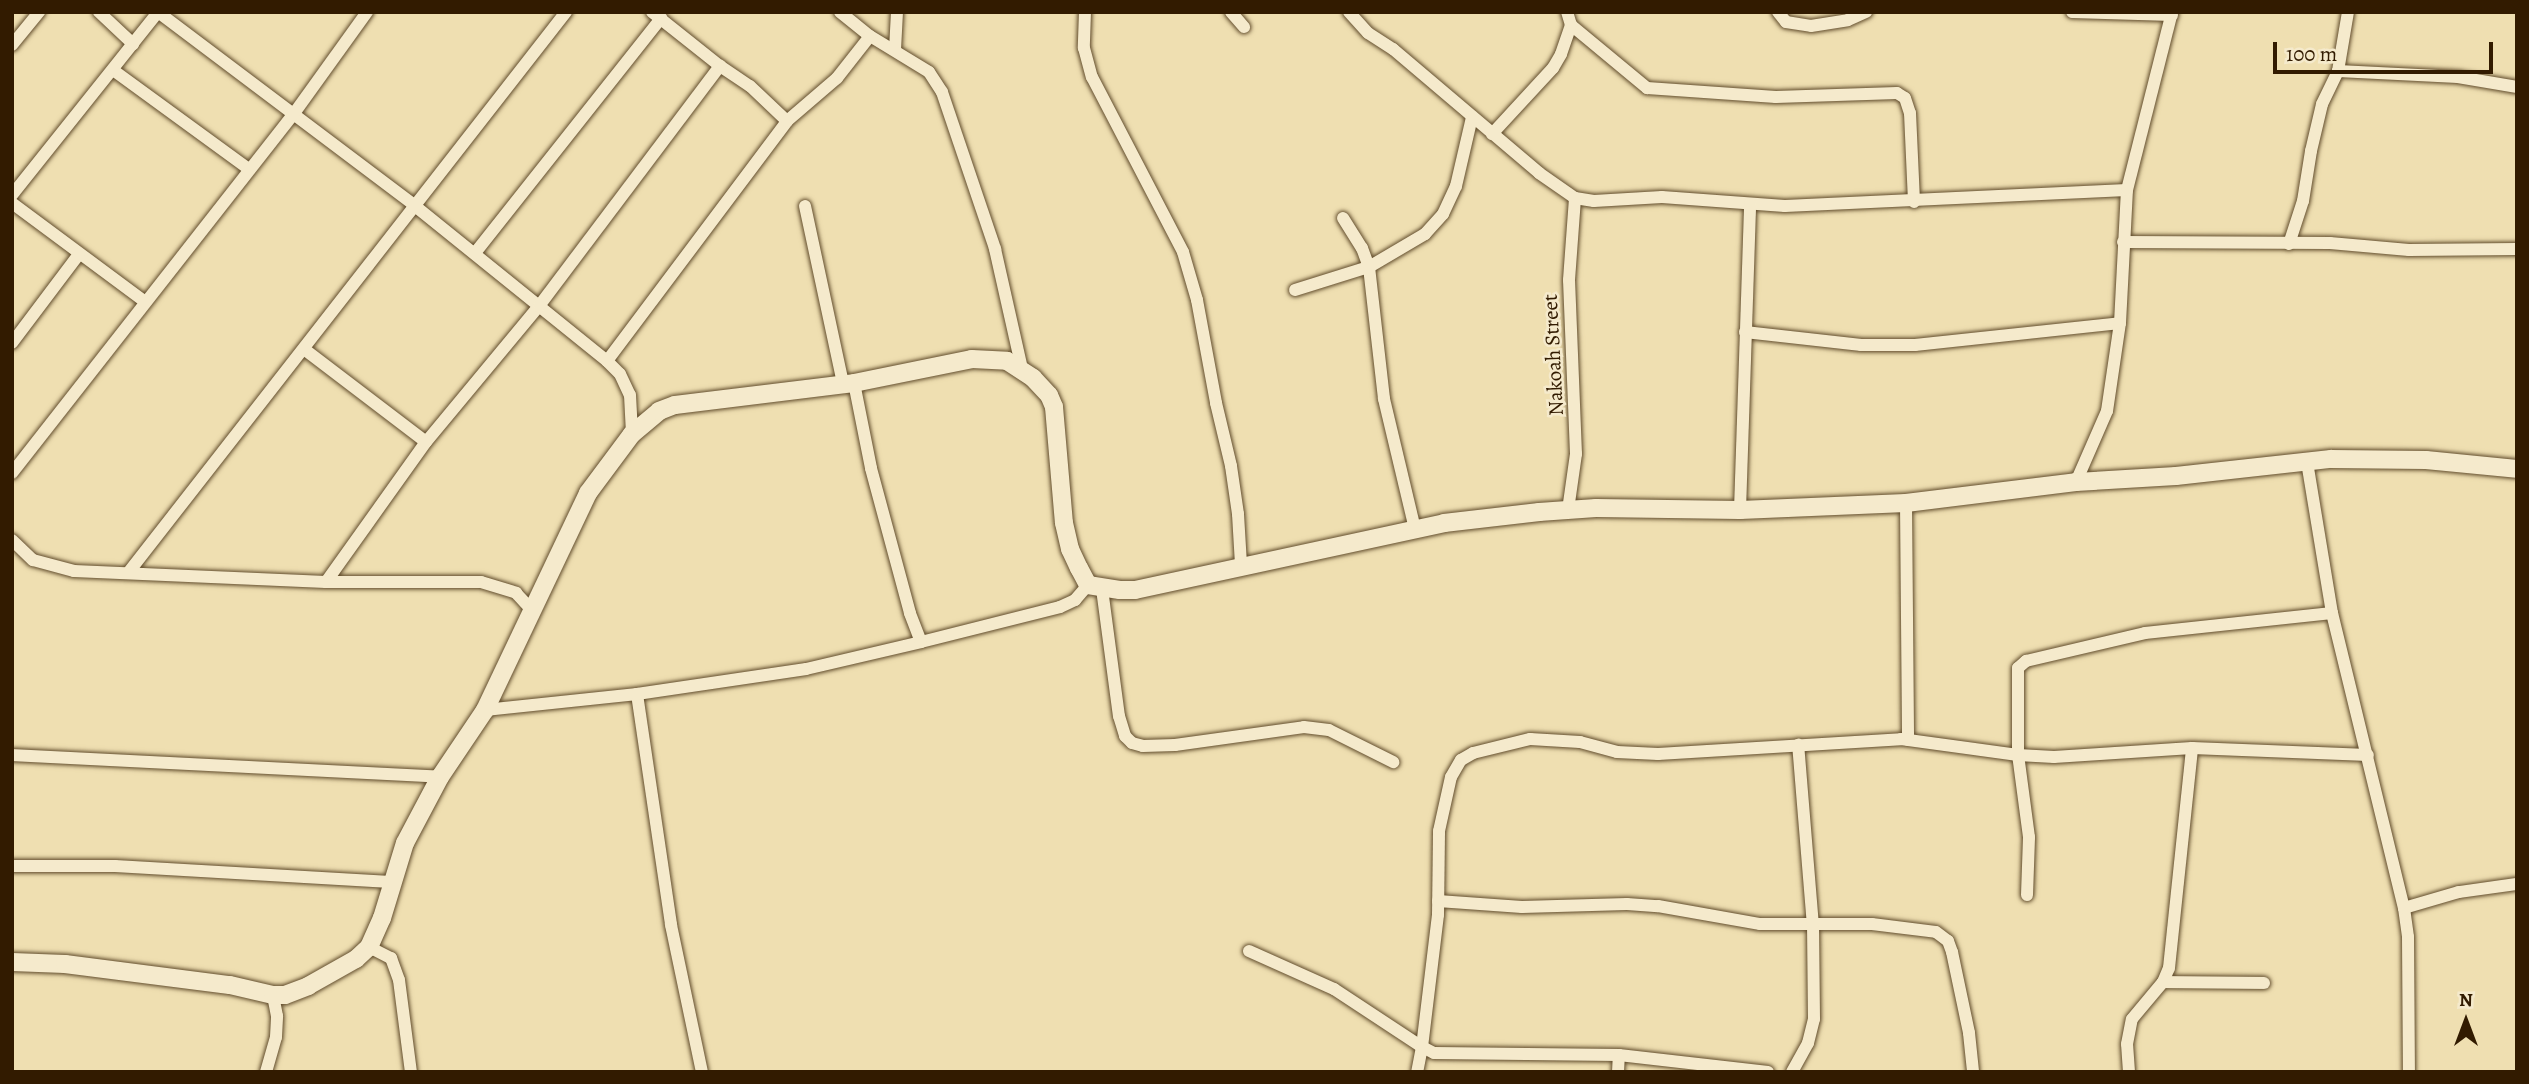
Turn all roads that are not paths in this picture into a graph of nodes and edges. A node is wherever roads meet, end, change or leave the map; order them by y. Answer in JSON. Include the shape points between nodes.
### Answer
{"nodes":[{"id":1,"x":39,"y":12,"type":"edge"},
{"id":2,"x":99,"y":12,"type":"edge"},
{"id":3,"x":159,"y":12,"type":"edge"},
{"id":4,"x":367,"y":12,"type":"edge"},
{"id":5,"x":566,"y":12,"type":"edge"},
{"id":6,"x":840,"y":12,"type":"edge"},
{"id":7,"x":897,"y":12,"type":"edge"},
{"id":8,"x":1085,"y":12,"type":"edge"},
{"id":9,"x":1231,"y":12,"type":"edge"},
{"id":10,"x":1349,"y":12,"type":"edge"},
{"id":11,"x":1778,"y":12,"type":"edge"},
{"id":12,"x":1866,"y":12,"type":"edge"},
{"id":13,"x":2072,"y":12,"type":"edge"},
{"id":14,"x":2348,"y":12,"type":"edge"},
{"id":15,"x":2172,"y":13,"type":"edge"},
{"id":16,"x":656,"y":15,"type":"edge"},
{"id":17,"x":1569,"y":18,"type":"edge"},
{"id":18,"x":1244,"y":27,"type":"dead end"},
{"id":19,"x":870,"y":36,"type":"junction"},
{"id":20,"x":133,"y":44,"type":"junction"},
{"id":21,"x":12,"y":45,"type":"edge"},
{"id":22,"x":895,"y":50,"type":"junction"},
{"id":23,"x":720,"y":66,"type":"junction"},
{"id":24,"x":113,"y":70,"type":"junction"},
{"id":25,"x":2338,"y":71,"type":"junction"},
{"id":26,"x":2517,"y":87,"type":"edge"},
{"id":27,"x":293,"y":115,"type":"junction"},
{"id":28,"x":1472,"y":117,"type":"junction"},
{"id":29,"x":788,"y":121,"type":"junction"},
{"id":30,"x":1492,"y":134,"type":"junction"},
{"id":31,"x":249,"y":169,"type":"junction"},
{"id":32,"x":2127,"y":190,"type":"junction"},
{"id":33,"x":12,"y":195,"type":"edge"},
{"id":34,"x":1575,"y":198,"type":"junction"},
{"id":35,"x":1914,"y":202,"type":"junction"},
{"id":36,"x":12,"y":203,"type":"edge"},
{"id":37,"x":1750,"y":204,"type":"junction"},
{"id":38,"x":415,"y":206,"type":"junction"},
{"id":39,"x":805,"y":206,"type":"dead end"},
{"id":40,"x":1343,"y":218,"type":"dead end"},
{"id":41,"x":2123,"y":242,"type":"junction"},
{"id":42,"x":2289,"y":244,"type":"junction"},
{"id":43,"x":2517,"y":249,"type":"edge"},
{"id":44,"x":475,"y":253,"type":"junction"},
{"id":45,"x":79,"y":254,"type":"junction"},
{"id":46,"x":1369,"y":267,"type":"junction"},
{"id":47,"x":1294,"y":290,"type":"dead end"},
{"id":48,"x":144,"y":302,"type":"junction"},
{"id":49,"x":540,"y":306,"type":"junction"},
{"id":50,"x":2120,"y":323,"type":"junction"},
{"id":51,"x":1745,"y":332,"type":"junction"},
{"id":52,"x":12,"y":343,"type":"edge"},
{"id":53,"x":304,"y":349,"type":"junction"},
{"id":54,"x":607,"y":361,"type":"junction"},
{"id":55,"x":1022,"y":369,"type":"junction"},
{"id":56,"x":849,"y":384,"type":"junction"},
{"id":57,"x":632,"y":434,"type":"junction"},
{"id":58,"x":426,"y":442,"type":"junction"},
{"id":59,"x":2307,"y":462,"type":"junction"},
{"id":60,"x":2517,"y":469,"type":"edge"},
{"id":61,"x":12,"y":473,"type":"edge"},
{"id":62,"x":2076,"y":482,"type":"junction"},
{"id":63,"x":1906,"y":503,"type":"junction"},
{"id":64,"x":1568,"y":510,"type":"junction"},
{"id":65,"x":1740,"y":510,"type":"junction"},
{"id":66,"x":1415,"y":529,"type":"junction"},
{"id":67,"x":12,"y":540,"type":"edge"},
{"id":68,"x":1241,"y":565,"type":"junction"},
{"id":69,"x":128,"y":573,"type":"junction"},
{"id":70,"x":326,"y":582,"type":"junction"},
{"id":71,"x":1095,"y":587,"type":"junction"},
{"id":72,"x":531,"y":609,"type":"junction"},
{"id":73,"x":2332,"y":613,"type":"junction"},
{"id":74,"x":921,"y":642,"type":"junction"},
{"id":75,"x":637,"y":694,"type":"junction"},
{"id":76,"x":485,"y":710,"type":"junction"},
{"id":77,"x":1908,"y":740,"type":"junction"},
{"id":78,"x":1798,"y":745,"type":"junction"},
{"id":79,"x":2192,"y":748,"type":"junction"},
{"id":80,"x":12,"y":755,"type":"edge"},
{"id":81,"x":2018,"y":755,"type":"junction"},
{"id":82,"x":2368,"y":755,"type":"junction"},
{"id":83,"x":1393,"y":762,"type":"dead end"},
{"id":84,"x":440,"y":778,"type":"junction"},
{"id":85,"x":12,"y":866,"type":"edge"},
{"id":86,"x":391,"y":882,"type":"junction"},
{"id":87,"x":2517,"y":884,"type":"edge"},
{"id":88,"x":2027,"y":895,"type":"dead end"},
{"id":89,"x":1438,"y":901,"type":"junction"},
{"id":90,"x":2404,"y":908,"type":"junction"},
{"id":91,"x":1813,"y":926,"type":"junction"},
{"id":92,"x":369,"y":947,"type":"junction"},
{"id":93,"x":1250,"y":951,"type":"dead end"},
{"id":94,"x":12,"y":962,"type":"edge"},
{"id":95,"x":2163,"y":982,"type":"junction"},
{"id":96,"x":2264,"y":983,"type":"dead end"},
{"id":97,"x":273,"y":995,"type":"junction"},
{"id":98,"x":1422,"y":1048,"type":"junction"},
{"id":99,"x":1619,"y":1055,"type":"junction"},
{"id":100,"x":266,"y":1072,"type":"edge"},
{"id":101,"x":411,"y":1072,"type":"edge"},
{"id":102,"x":702,"y":1072,"type":"edge"},
{"id":103,"x":1417,"y":1072,"type":"edge"},
{"id":104,"x":1618,"y":1072,"type":"edge"},
{"id":105,"x":1768,"y":1072,"type":"edge"},
{"id":106,"x":1792,"y":1072,"type":"edge"},
{"id":107,"x":1973,"y":1072,"type":"edge"},
{"id":108,"x":2129,"y":1072,"type":"edge"},
{"id":109,"x":2409,"y":1072,"type":"edge"}],
"edges":[{"from":1,"to":21,"type":"street"},
{"from":2,"to":20,"type":"street"},
{"from":3,"to":20,"type":"street"},
{"from":3,"to":27,"type":"street"},
{"from":4,"to":27,"type":"street"},
{"from":5,"to":38,"type":"street"},
{"from":6,"to":19,"type":"street"},
{"from":7,"to":22,"type":"street"},
{"from":8,"to":68,"type":"street","via":[[1084,48],[1093,77],[1183,252],[1197,300],[1231,466]]},
{"from":9,"to":18,"type":"street"},
{"from":10,"to":28,"type":"street","via":[[1368,33]]},
{"from":11,"to":12,"type":"street","via":[[1786,22],[1811,26]]},
{"from":13,"to":15,"type":"street"},
{"from":14,"to":25,"type":"street"},
{"from":15,"to":32,"type":"street"},
{"from":16,"to":23,"type":"street"},
{"from":16,"to":44,"type":"street"},
{"from":17,"to":30,"type":"street","via":[[1568,40],[1553,68]]},
{"from":17,"to":35,"type":"street","via":[[1647,88],[1776,97],[1897,93],[1905,98],[1910,113]]},
{"from":19,"to":22,"type":"street"},
{"from":19,"to":29,"type":"street","via":[[837,78]]},
{"from":20,"to":24,"type":"street"},
{"from":22,"to":55,"type":"street","via":[[929,72],[942,92],[995,249]]},
{"from":23,"to":29,"type":"street"},
{"from":23,"to":49,"type":"street"},
{"from":24,"to":31,"type":"street"},
{"from":24,"to":33,"type":"street"},
{"from":25,"to":26,"type":"street","via":[[2458,77]]},
{"from":25,"to":42,"type":"street","via":[[2322,104],[2304,201]]},
{"from":27,"to":31,"type":"street"},
{"from":27,"to":38,"type":"street"},
{"from":28,"to":30,"type":"street"},
{"from":28,"to":46,"type":"street","via":[[1456,186],[1443,214],[1425,234]]},
{"from":29,"to":54,"type":"street"},
{"from":30,"to":34,"type":"street"},
{"from":31,"to":48,"type":"street"},
{"from":32,"to":35,"type":"street"},
{"from":32,"to":41,"type":"street"},
{"from":34,"to":37,"type":"street","via":[[1662,197]]},
{"from":34,"to":64,"type":"street","name":"Nakoah Street","via":[[1569,280],[1576,454]]},
{"from":35,"to":37,"type":"street"},
{"from":36,"to":45,"type":"street"},
{"from":37,"to":51,"type":"street"},
{"from":38,"to":44,"type":"street"},
{"from":38,"to":53,"type":"street"},
{"from":39,"to":56,"type":"street"},
{"from":40,"to":46,"type":"street"},
{"from":41,"to":42,"type":"street"},
{"from":41,"to":50,"type":"street"},
{"from":42,"to":43,"type":"street"},
{"from":44,"to":49,"type":"street"},
{"from":45,"to":48,"type":"street"},
{"from":45,"to":52,"type":"street"},
{"from":46,"to":47,"type":"street"},
{"from":46,"to":66,"type":"street","via":[[1384,399]]},
{"from":48,"to":61,"type":"street"},
{"from":49,"to":54,"type":"street"},
{"from":49,"to":58,"type":"street"},
{"from":50,"to":51,"type":"street","via":[[1915,345],[1861,345]]},
{"from":50,"to":62,"type":"street","via":[[2107,411]]},
{"from":51,"to":65,"type":"street"},
{"from":53,"to":58,"type":"street"},
{"from":53,"to":69,"type":"street"},
{"from":54,"to":57,"type":"street","via":[[630,395]]},
{"from":55,"to":56,"type":"street","via":[[1007,362],[972,359]]},
{"from":55,"to":71,"type":"street","via":[[1042,386],[1054,407],[1066,537]]},
{"from":56,"to":57,"type":"street","via":[[675,405],[659,411]]},
{"from":56,"to":74,"type":"street"},
{"from":57,"to":72,"type":"street","via":[[588,494]]},
{"from":58,"to":70,"type":"street"},
{"from":59,"to":60,"type":"street","via":[[2385,458]]},
{"from":59,"to":62,"type":"street"},
{"from":59,"to":73,"type":"street"},
{"from":62,"to":63,"type":"street"},
{"from":63,"to":65,"type":"street"},
{"from":63,"to":77,"type":"street"},
{"from":64,"to":65,"type":"street"},
{"from":64,"to":66,"type":"street"},
{"from":66,"to":68,"type":"street"},
{"from":67,"to":69,"type":"street","via":[[33,560],[54,568]]},
{"from":68,"to":71,"type":"street","via":[[1135,590]]},
{"from":69,"to":70,"type":"street"},
{"from":70,"to":72,"type":"street","via":[[494,584],[516,593]]},
{"from":71,"to":74,"type":"street","via":[[1060,607]]},
{"from":71,"to":83,"type":"street","via":[[1119,716],[1132,743],[1175,745],[1304,727],[1329,730]]},
{"from":72,"to":76,"type":"street"},
{"from":73,"to":81,"type":"street","via":[[2145,633],[2026,661],[2018,668]]},
{"from":73,"to":82,"type":"street"},
{"from":74,"to":75,"type":"street","via":[[806,669]]},
{"from":75,"to":76,"type":"street"},
{"from":75,"to":102,"type":"street","via":[[671,925]]},
{"from":76,"to":84,"type":"street"},
{"from":77,"to":78,"type":"street"},
{"from":77,"to":81,"type":"street"},
{"from":78,"to":89,"type":"street","via":[[1658,754],[1530,739],[1473,753],[1461,760],[1451,777],[1439,831]]},
{"from":78,"to":91,"type":"street"},
{"from":79,"to":81,"type":"street"},
{"from":79,"to":82,"type":"street"},
{"from":79,"to":95,"type":"street","via":[[2175,930]]},
{"from":80,"to":84,"type":"street"},
{"from":81,"to":88,"type":"street","via":[[2029,837]]},
{"from":82,"to":90,"type":"street"},
{"from":84,"to":86,"type":"street","via":[[405,843]]},
{"from":85,"to":86,"type":"street","via":[[115,866]]},
{"from":86,"to":92,"type":"street"},
{"from":87,"to":90,"type":"street","via":[[2459,892]]},
{"from":89,"to":91,"type":"street","via":[[1522,907],[1658,906],[1760,924]]},
{"from":89,"to":98,"type":"street"},
{"from":90,"to":109,"type":"street"},
{"from":91,"to":106,"type":"street","via":[[1814,1018],[1808,1043]]},
{"from":91,"to":107,"type":"street","via":[[1872,924],[1925,929],[1943,936],[1955,966]]},
{"from":92,"to":97,"type":"street","via":[[329,977],[285,995]]},
{"from":92,"to":101,"type":"street","via":[[391,958],[399,980]]},
{"from":93,"to":98,"type":"street","via":[[1334,989]]},
{"from":94,"to":97,"type":"street","via":[[65,964],[230,985]]},
{"from":95,"to":96,"type":"street"},
{"from":95,"to":108,"type":"street","via":[[2132,1019],[2127,1044]]},
{"from":97,"to":100,"type":"street","via":[[276,1037]]},
{"from":98,"to":99,"type":"street","via":[[1434,1053]]},
{"from":98,"to":103,"type":"street"},
{"from":99,"to":104,"type":"street"},
{"from":99,"to":105,"type":"street"}]}
